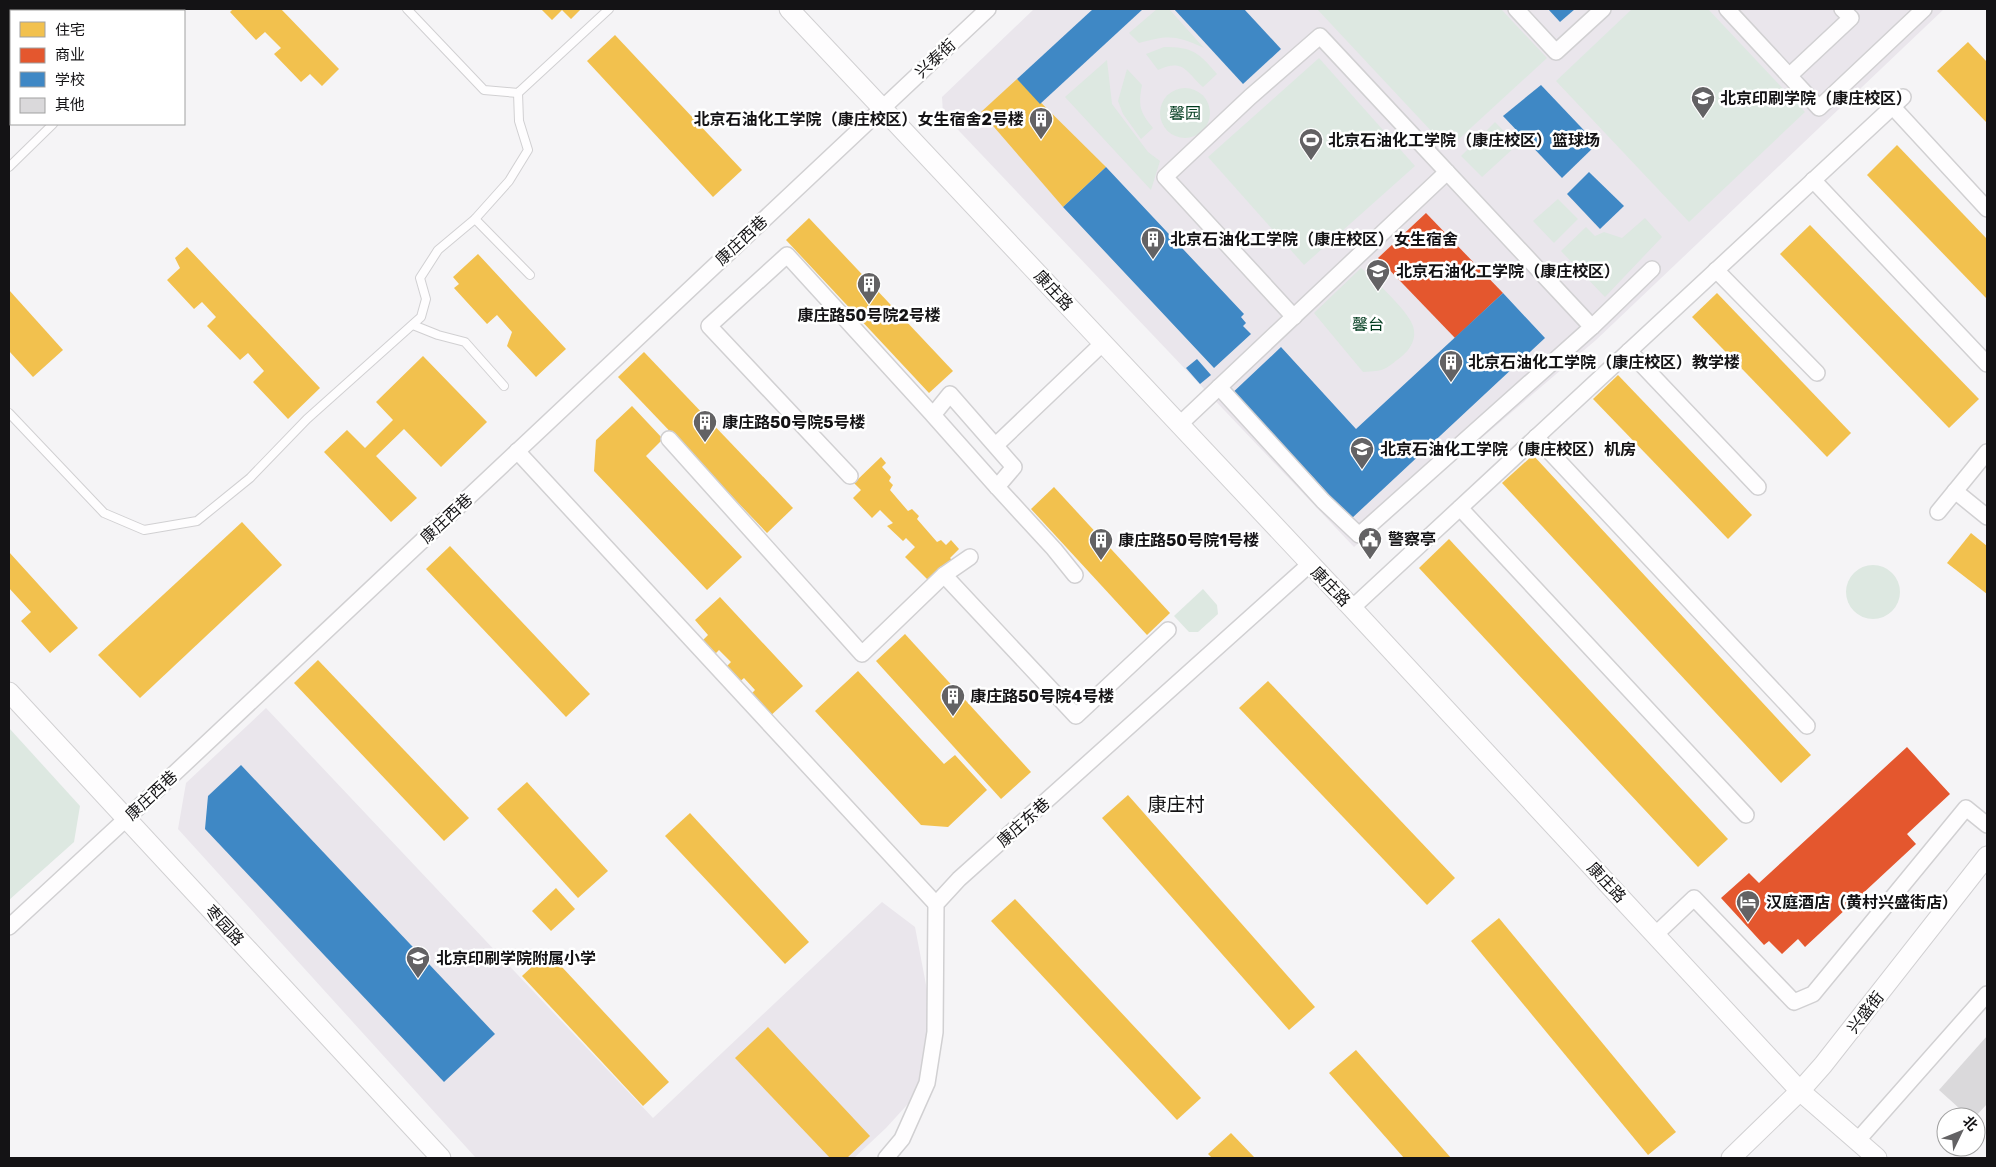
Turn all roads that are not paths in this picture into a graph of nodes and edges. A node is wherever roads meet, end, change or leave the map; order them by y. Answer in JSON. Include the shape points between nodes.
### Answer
{"nodes":[{"id":1,"x":407,"y":9,"type":"edge"},
{"id":2,"x":609,"y":9,"type":"edge"},
{"id":3,"x":789,"y":9,"type":"edge"},
{"id":4,"x":988,"y":9,"type":"edge"},
{"id":5,"x":1516,"y":9,"type":"edge"},
{"id":6,"x":1603,"y":9,"type":"edge"},
{"id":7,"x":1727,"y":9,"type":"edge"},
{"id":8,"x":1842,"y":9,"type":"edge"},
{"id":9,"x":1924,"y":9,"type":"edge"},
{"id":10,"x":1790,"y":76,"type":"junction"},
{"id":11,"x":518,"y":93,"type":"junction"},
{"id":12,"x":882,"y":108,"type":"junction"},
{"id":13,"x":52,"y":125,"type":"edge"},
{"id":14,"x":9,"y":167,"type":"edge"},
{"id":15,"x":1448,"y":172,"type":"junction"},
{"id":16,"x":1813,"y":180,"type":"junction"},
{"id":17,"x":1987,"y":209,"type":"edge"},
{"id":18,"x":475,"y":219,"type":"junction"},
{"id":19,"x":1652,"y":269,"type":"dead end"},
{"id":20,"x":1716,"y":270,"type":"junction"},
{"id":21,"x":530,"y":275,"type":"dead end"},
{"id":22,"x":1294,"y":317,"type":"junction"},
{"id":23,"x":413,"y":325,"type":"junction"},
{"id":24,"x":1592,"y":327,"type":"junction"},
{"id":25,"x":1104,"y":342,"type":"junction"},
{"id":26,"x":1629,"y":351,"type":"junction"},
{"id":27,"x":1987,"y":364,"type":"edge"},
{"id":28,"x":1817,"y":373,"type":"dead end"},
{"id":29,"x":504,"y":386,"type":"dead end"},
{"id":30,"x":1219,"y":387,"type":"junction"},
{"id":31,"x":9,"y":413,"type":"edge"},
{"id":32,"x":933,"y":415,"type":"junction"},
{"id":33,"x":1180,"y":424,"type":"junction"},
{"id":34,"x":1536,"y":437,"type":"junction"},
{"id":35,"x":669,"y":439,"type":"dead end"},
{"id":36,"x":996,"y":445,"type":"junction"},
{"id":37,"x":517,"y":451,"type":"junction"},
{"id":38,"x":1987,"y":452,"type":"edge"},
{"id":39,"x":850,"y":476,"type":"dead end"},
{"id":40,"x":997,"y":487,"type":"junction"},
{"id":41,"x":1758,"y":487,"type":"dead end"},
{"id":42,"x":1955,"y":491,"type":"junction"},
{"id":43,"x":1460,"y":508,"type":"junction"},
{"id":44,"x":1938,"y":512,"type":"dead end"},
{"id":45,"x":1987,"y":517,"type":"edge"},
{"id":46,"x":970,"y":558,"type":"dead end"},
{"id":47,"x":1310,"y":564,"type":"junction"},
{"id":48,"x":944,"y":575,"type":"junction"},
{"id":49,"x":1075,"y":576,"type":"dead end"},
{"id":50,"x":1352,"y":608,"type":"junction"},
{"id":51,"x":1168,"y":630,"type":"dead end"},
{"id":52,"x":9,"y":692,"type":"edge"},
{"id":53,"x":1807,"y":726,"type":"dead end"},
{"id":54,"x":1746,"y":815,"type":"dead end"},
{"id":55,"x":127,"y":818,"type":"junction"},
{"id":56,"x":1987,"y":825,"type":"edge"},
{"id":57,"x":1987,"y":856,"type":"edge"},
{"id":58,"x":936,"y":904,"type":"junction"},
{"id":59,"x":9,"y":927,"type":"edge"},
{"id":60,"x":1656,"y":934,"type":"junction"},
{"id":61,"x":1987,"y":994,"type":"edge"},
{"id":62,"x":1800,"y":1091,"type":"junction"},
{"id":63,"x":1857,"y":1141,"type":"junction"},
{"id":64,"x":441,"y":1158,"type":"edge"},
{"id":65,"x":886,"y":1158,"type":"edge"},
{"id":66,"x":1731,"y":1158,"type":"edge"},
{"id":67,"x":1877,"y":1158,"type":"edge"}],
"edges":[{"from":1,"to":11,"type":"lane","via":[[484,90]]},
{"from":2,"to":11,"type":"lane"},
{"from":3,"to":12,"type":"street","name":"康庄路"},
{"from":4,"to":12,"type":"street","name":"兴泰街"},
{"from":5,"to":6,"type":"street","via":[[1556,52]]},
{"from":7,"to":10,"type":"street"},
{"from":8,"to":10,"type":"street","via":[[1851,18]]},
{"from":9,"to":10,"type":"street","via":[[1819,108]]},
{"from":11,"to":18,"type":"lane","via":[[519,121],[528,150],[509,181]]},
{"from":12,"to":25,"type":"street","name":"康庄路"},
{"from":12,"to":37,"type":"street","name":"康庄西巷"},
{"from":13,"to":14,"type":"lane"},
{"from":15,"to":22,"type":"street"},
{"from":15,"to":22,"type":"street","via":[[1320,36],[1248,99],[1165,178]]},
{"from":15,"to":24,"type":"street"},
{"from":16,"to":17,"type":"street","via":[[1898,101]]},
{"from":16,"to":20,"type":"street"},
{"from":16,"to":27,"type":"street"},
{"from":18,"to":21,"type":"lane"},
{"from":18,"to":23,"type":"lane","via":[[438,250],[420,278],[426,299],[420,317]]},
{"from":19,"to":24,"type":"street"},
{"from":20,"to":26,"type":"street"},
{"from":20,"to":28,"type":"street"},
{"from":22,"to":30,"type":"street"},
{"from":23,"to":29,"type":"lane","via":[[465,342]]},
{"from":23,"to":31,"type":"lane","via":[[307,419],[250,478],[197,520],[144,530],[104,513]]},
{"from":24,"to":30,"type":"street","via":[[1359,536]]},
{"from":25,"to":33,"type":"street","name":"康庄路"},
{"from":25,"to":36,"type":"street"},
{"from":26,"to":34,"type":"street"},
{"from":26,"to":41,"type":"street"},
{"from":30,"to":33,"type":"street"},
{"from":32,"to":36,"type":"street","via":[[950,394]]},
{"from":32,"to":39,"type":"street","via":[[787,255],[709,326]]},
{"from":32,"to":40,"type":"street"},
{"from":33,"to":47,"type":"street","name":"康庄路"},
{"from":34,"to":43,"type":"street"},
{"from":34,"to":53,"type":"street"},
{"from":35,"to":48,"type":"street","via":[[862,654]]},
{"from":36,"to":40,"type":"street","via":[[1014,467]]},
{"from":37,"to":55,"type":"street","name":"康庄西巷"},
{"from":37,"to":58,"type":"street"},
{"from":38,"to":42,"type":"street"},
{"from":40,"to":49,"type":"street"},
{"from":42,"to":44,"type":"street"},
{"from":42,"to":45,"type":"street"},
{"from":43,"to":50,"type":"street"},
{"from":43,"to":54,"type":"street"},
{"from":46,"to":48,"type":"street"},
{"from":47,"to":50,"type":"street","name":"康庄路"},
{"from":47,"to":58,"type":"street","name":"康庄东巷","via":[[966,872]]},
{"from":48,"to":51,"type":"street","via":[[1076,716]]},
{"from":50,"to":60,"type":"street","name":"康庄路"},
{"from":52,"to":55,"type":"street","name":"枣园路"},
{"from":55,"to":59,"type":"street","name":"康庄西巷"},
{"from":55,"to":64,"type":"street","name":"枣园路"},
{"from":56,"to":60,"type":"street","via":[[1966,808],[1813,994],[1794,1002],[1694,898]]},
{"from":57,"to":62,"type":"street","name":"兴盛街"},
{"from":58,"to":65,"type":"street","via":[[935,1032],[928,1083],[902,1139]]},
{"from":60,"to":62,"type":"street","name":"康庄路"},
{"from":61,"to":63,"type":"street"},
{"from":62,"to":63,"type":"street","name":"康庄路"},
{"from":62,"to":66,"type":"street","name":"兴盛街"},
{"from":63,"to":67,"type":"street","name":"康庄路"}]}
